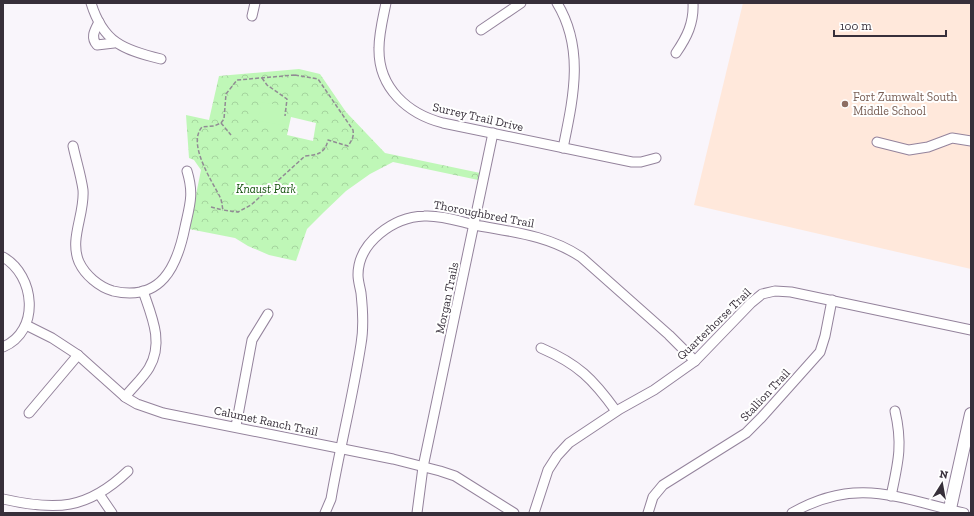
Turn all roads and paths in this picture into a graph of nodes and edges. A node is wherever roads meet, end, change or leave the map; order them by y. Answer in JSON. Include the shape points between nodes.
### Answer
{"nodes":[{"id":1,"x":91,"y":3,"type":"edge"},
{"id":2,"x":255,"y":3,"type":"edge"},
{"id":3,"x":386,"y":3,"type":"edge"},
{"id":4,"x":521,"y":3,"type":"edge"},
{"id":5,"x":557,"y":3,"type":"edge"},
{"id":6,"x":693,"y":3,"type":"edge"},
{"id":7,"x":252,"y":16,"type":"dead end"},
{"id":8,"x":99,"y":22,"type":"junction"},
{"id":9,"x":481,"y":30,"type":"dead end"},
{"id":10,"x":114,"y":42,"type":"junction"},
{"id":11,"x":676,"y":53,"type":"dead end"},
{"id":12,"x":161,"y":59,"type":"dead end"},
{"id":13,"x":262,"y":78,"type":"junction"},
{"id":14,"x":285,"y":116,"type":"dead end"},
{"id":15,"x":221,"y":123,"type":"junction"},
{"id":16,"x":493,"y":133,"type":"junction"},
{"id":17,"x":232,"y":135,"type":"dead end"},
{"id":18,"x":971,"y":141,"type":"edge"},
{"id":19,"x":877,"y":142,"type":"dead end"},
{"id":20,"x":73,"y":146,"type":"dead end"},
{"id":21,"x":563,"y":148,"type":"junction"},
{"id":22,"x":656,"y":158,"type":"dead end"},
{"id":23,"x":186,"y":171,"type":"dead end"},
{"id":24,"x":211,"y":207,"type":"dead end"},
{"id":25,"x":223,"y":210,"type":"junction"},
{"id":26,"x":474,"y":225,"type":"junction"},
{"id":27,"x":3,"y":257,"type":"edge"},
{"id":28,"x":143,"y":291,"type":"junction"},
{"id":29,"x":832,"y":300,"type":"junction"},
{"id":30,"x":268,"y":314,"type":"dead end"},
{"id":31,"x":26,"y":325,"type":"junction"},
{"id":32,"x":971,"y":330,"type":"edge"},
{"id":33,"x":3,"y":347,"type":"edge"},
{"id":34,"x":541,"y":348,"type":"dead end"},
{"id":35,"x":78,"y":355,"type":"junction"},
{"id":36,"x":695,"y":361,"type":"junction"},
{"id":37,"x":125,"y":397,"type":"junction"},
{"id":38,"x":616,"y":411,"type":"junction"},
{"id":39,"x":895,"y":411,"type":"dead end"},
{"id":40,"x":29,"y":413,"type":"dead end"},
{"id":41,"x":971,"y":414,"type":"edge"},
{"id":42,"x":236,"y":426,"type":"junction"},
{"id":43,"x":340,"y":449,"type":"junction"},
{"id":44,"x":423,"y":467,"type":"junction"},
{"id":45,"x":128,"y":471,"type":"dead end"},
{"id":46,"x":99,"y":494,"type":"junction"},
{"id":47,"x":890,"y":496,"type":"junction"},
{"id":48,"x":3,"y":499,"type":"edge"},
{"id":49,"x":950,"y":511,"type":"edge"},
{"id":50,"x":112,"y":513,"type":"edge"},
{"id":51,"x":325,"y":513,"type":"edge"},
{"id":52,"x":417,"y":513,"type":"edge"},
{"id":53,"x":514,"y":513,"type":"edge"},
{"id":54,"x":534,"y":513,"type":"edge"},
{"id":55,"x":648,"y":513,"type":"edge"},
{"id":56,"x":792,"y":513,"type":"edge"},
{"id":57,"x":964,"y":513,"type":"edge"}],
"edges":[{"from":1,"to":8,"type":"street"},
{"from":2,"to":7,"type":"street"},
{"from":3,"to":16,"type":"street","name":"Surrey Trail Drive","via":[[380,33],[380,62],[385,78],[402,103],[429,119]]},
{"from":4,"to":9,"type":"street"},
{"from":5,"to":21,"type":"street","via":[[567,24],[575,66],[575,86]]},
{"from":6,"to":11,"type":"street","via":[[689,32]]},
{"from":8,"to":10,"type":"street"},
{"from":8,"to":10,"type":"street","via":[[93,36],[97,45]]},
{"from":10,"to":12,"type":"street","via":[[139,54]]},
{"from":13,"to":14,"type":"path","via":[[267,85],[287,99]]},
{"from":13,"to":15,"type":"path","via":[[237,80],[233,84],[226,94],[224,119]]},
{"from":13,"to":25,"type":"path","via":[[295,75],[318,79],[354,135],[348,146],[328,140],[324,151],[317,155],[305,156],[251,205],[238,212]]},
{"from":15,"to":17,"type":"path"},
{"from":15,"to":25,"type":"path","via":[[202,127],[198,135],[198,151]]},
{"from":16,"to":21,"type":"street","name":"Surrey Trail Drive"},
{"from":16,"to":26,"type":"street","name":"Morgan Trails"},
{"from":18,"to":19,"type":"street","via":[[952,138],[928,147],[909,150]]},
{"from":20,"to":28,"type":"street","via":[[83,191],[76,242],[79,261],[91,278],[101,286],[124,293]]},
{"from":21,"to":22,"type":"street","name":"Surrey Trail Drive","via":[[632,162]]},
{"from":23,"to":28,"type":"street","via":[[192,194],[178,258],[164,278]]},
{"from":24,"to":25,"type":"path"},
{"from":26,"to":36,"type":"street","name":"Thoroughbred Trail","via":[[530,234],[567,247],[581,256]]},
{"from":26,"to":43,"type":"street","name":"Thoroughbred Trail","via":[[445,218],[408,218],[383,230],[367,248],[358,275],[364,326]]},
{"from":26,"to":44,"type":"street","name":"Morgan Trails"},
{"from":27,"to":31,"type":"street","via":[[20,271],[28,288]]},
{"from":28,"to":37,"type":"street","via":[[156,328],[156,348],[149,369]]},
{"from":29,"to":32,"type":"street","name":"Quarterhorse Trail"},
{"from":29,"to":36,"type":"street","name":"Quarterhorse Trail","via":[[791,292],[775,291],[762,294]]},
{"from":29,"to":55,"type":"street","name":"Stallion Trail","via":[[820,352],[762,418],[746,432],[663,485],[654,497]]},
{"from":30,"to":42,"type":"street","via":[[252,340]]},
{"from":31,"to":33,"type":"street","via":[[11,344]]},
{"from":31,"to":35,"type":"street","name":"Calumet Ranch Trail"},
{"from":34,"to":38,"type":"street","via":[[564,358],[582,371]]},
{"from":35,"to":37,"type":"street","name":"Calumet Ranch Trail"},
{"from":35,"to":40,"type":"street"},
{"from":36,"to":38,"type":"street","name":"Quarterhorse Trail","via":[[654,390]]},
{"from":37,"to":42,"type":"street","name":"Calumet Ranch Trail","via":[[163,413]]},
{"from":38,"to":54,"type":"street","name":"Quarterhorse Trail","via":[[569,443],[557,456],[548,470]]},
{"from":39,"to":47,"type":"street","via":[[899,429],[900,459]]},
{"from":41,"to":49,"type":"main road"},
{"from":42,"to":43,"type":"street","name":"Calumet Ranch Trail"},
{"from":43,"to":44,"type":"street","name":"Calumet Ranch Trail"},
{"from":43,"to":51,"type":"street","name":"Thoroughbred Trail","via":[[331,499]]},
{"from":44,"to":52,"type":"street","name":"Morgan Trails"},
{"from":44,"to":53,"type":"street","name":"Calumet Ranch Trail","via":[[455,476]]},
{"from":45,"to":46,"type":"street"},
{"from":46,"to":48,"type":"street","via":[[55,507],[34,506]]},
{"from":46,"to":50,"type":"street"},
{"from":47,"to":49,"type":"street"},
{"from":47,"to":56,"type":"street","via":[[848,492],[808,504]]},
{"from":49,"to":57,"type":"street"}]}
